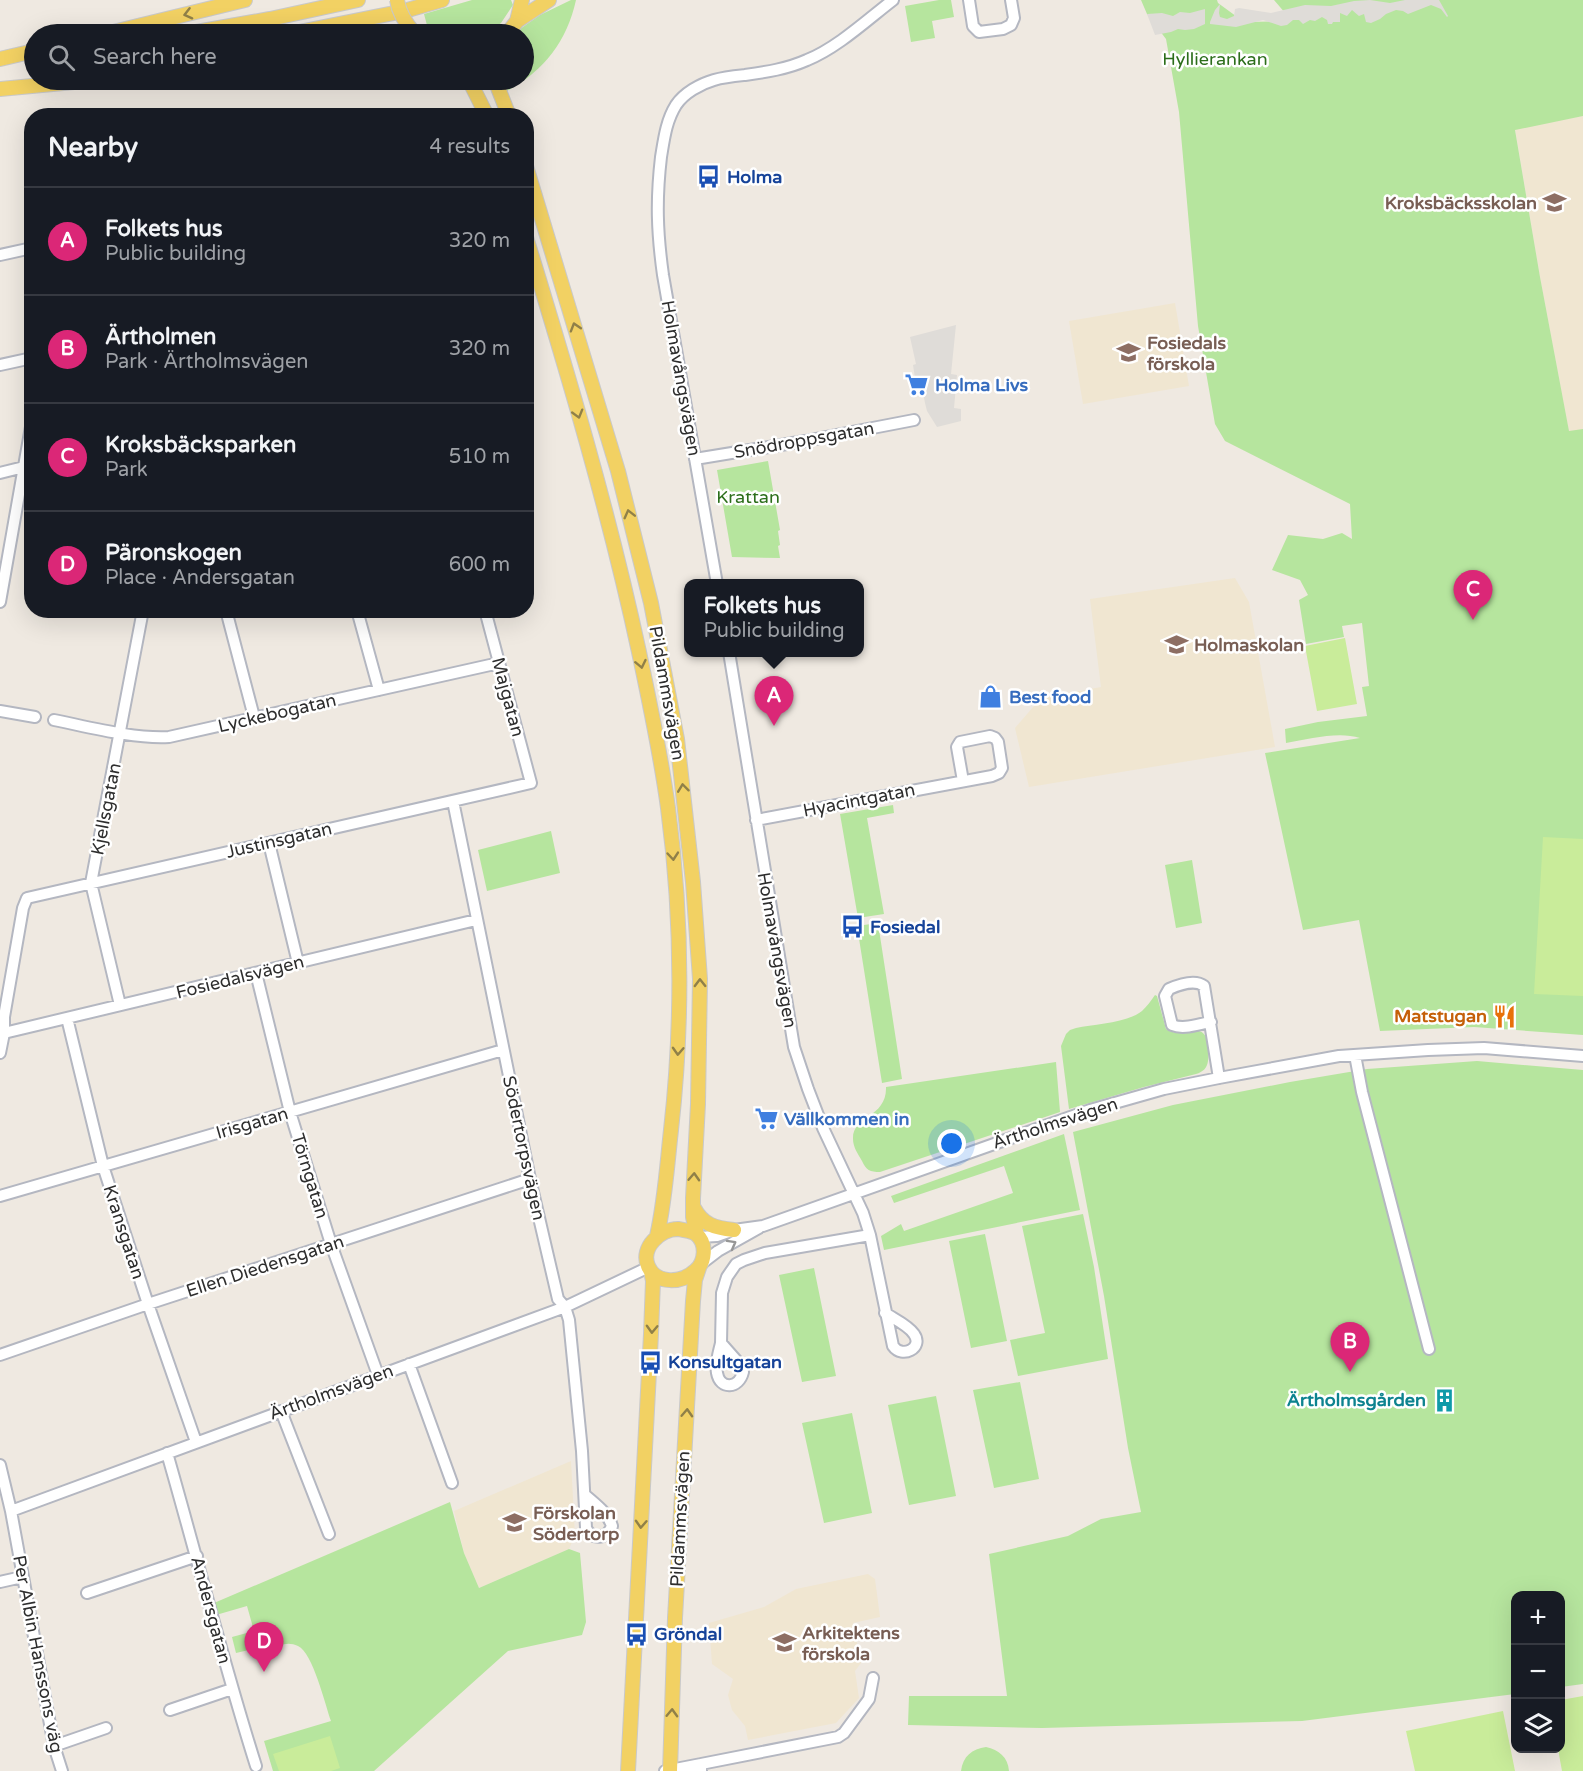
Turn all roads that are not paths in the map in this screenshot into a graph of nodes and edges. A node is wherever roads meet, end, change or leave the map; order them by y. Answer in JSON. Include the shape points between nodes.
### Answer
{"nodes":[{"id":1,"x":245,"y":0,"type":"edge"},
{"id":2,"x":358,"y":0,"type":"edge"},
{"id":3,"x":398,"y":0,"type":"edge"},
{"id":4,"x":442,"y":0,"type":"edge"},
{"id":5,"x":549,"y":0,"type":"edge"},
{"id":6,"x":893,"y":0,"type":"edge"},
{"id":7,"x":969,"y":0,"type":"edge"},
{"id":8,"x":1011,"y":0,"type":"edge"},
{"id":9,"x":522,"y":1,"type":"edge"},
{"id":10,"x":517,"y":21,"type":"junction"},
{"id":11,"x":146,"y":24,"type":"edge"},
{"id":12,"x":246,"y":24,"type":"edge"},
{"id":13,"x":339,"y":24,"type":"edge"},
{"id":14,"x":406,"y":24,"type":"edge"},
{"id":15,"x":515,"y":24,"type":"edge"},
{"id":16,"x":24,"y":53,"type":"edge"},
{"id":17,"x":0,"y":59,"type":"edge"},
{"id":18,"x":24,"y":61,"type":"edge"},
{"id":19,"x":0,"y":65,"type":"edge"},
{"id":20,"x":24,"y":82,"type":"edge"},
{"id":21,"x":24,"y":85,"type":"edge"},
{"id":22,"x":0,"y":87,"type":"edge"},
{"id":23,"x":476,"y":90,"type":"edge"},
{"id":24,"x":499,"y":90,"type":"edge"},
{"id":25,"x":484,"y":108,"type":"edge"},
{"id":26,"x":505,"y":108,"type":"edge"},
{"id":27,"x":534,"y":190,"type":"edge"},
{"id":28,"x":24,"y":250,"type":"edge"},
{"id":29,"x":0,"y":255,"type":"edge"},
{"id":30,"x":534,"y":264,"type":"edge"},
{"id":31,"x":24,"y":360,"type":"edge"},
{"id":32,"x":0,"y":365,"type":"edge"},
{"id":33,"x":914,"y":420,"type":"dead end"},
{"id":34,"x":695,"y":459,"type":"junction"},
{"id":35,"x":24,"y":467,"type":"edge"},
{"id":36,"x":0,"y":473,"type":"edge"},
{"id":37,"x":24,"y":481,"type":"edge"},
{"id":38,"x":716,"y":579,"type":"edge"},
{"id":39,"x":0,"y":602,"type":"edge"},
{"id":40,"x":141,"y":618,"type":"edge"},
{"id":41,"x":228,"y":618,"type":"edge"},
{"id":42,"x":359,"y":618,"type":"edge"},
{"id":43,"x":487,"y":618,"type":"edge"},
{"id":44,"x":730,"y":657,"type":"edge"},
{"id":45,"x":499,"y":663,"type":"junction"},
{"id":46,"x":379,"y":690,"type":"junction"},
{"id":47,"x":0,"y":711,"type":"edge"},
{"id":48,"x":35,"y":717,"type":"dead end"},
{"id":49,"x":254,"y":717,"type":"junction"},
{"id":50,"x":54,"y":720,"type":"dead end"},
{"id":51,"x":120,"y":732,"type":"junction"},
{"id":52,"x":963,"y":781,"type":"junction"},
{"id":53,"x":531,"y":783,"type":"joint"},
{"id":54,"x":453,"y":801,"type":"junction"},
{"id":55,"x":756,"y":820,"type":"junction"},
{"id":56,"x":269,"y":843,"type":"junction"},
{"id":57,"x":91,"y":883,"type":"junction"},
{"id":58,"x":476,"y":920,"type":"junction"},
{"id":59,"x":298,"y":963,"type":"junction"},
{"id":60,"x":256,"y":973,"type":"junction"},
{"id":61,"x":120,"y":1005,"type":"junction"},
{"id":62,"x":67,"y":1018,"type":"junction"},
{"id":63,"x":1211,"y":1022,"type":"junction"},
{"id":64,"x":4,"y":1034,"type":"junction"},
{"id":65,"x":503,"y":1050,"type":"junction"},
{"id":66,"x":0,"y":1053,"type":"edge"},
{"id":67,"x":1355,"y":1055,"type":"junction"},
{"id":68,"x":1583,"y":1056,"type":"edge"},
{"id":69,"x":1219,"y":1078,"type":"junction"},
{"id":70,"x":290,"y":1112,"type":"junction"},
{"id":71,"x":103,"y":1166,"type":"junction"},
{"id":72,"x":530,"y":1179,"type":"junction"},
{"id":73,"x":854,"y":1193,"type":"junction"},
{"id":74,"x":0,"y":1196,"type":"edge"},
{"id":75,"x":693,"y":1205,"type":"junction"},
{"id":76,"x":763,"y":1226,"type":"junction"},
{"id":77,"x":734,"y":1230,"type":"junction"},
{"id":78,"x":870,"y":1235,"type":"junction"},
{"id":79,"x":657,"y":1236,"type":"junction"},
{"id":80,"x":698,"y":1236,"type":"junction"},
{"id":81,"x":331,"y":1244,"type":"junction"},
{"id":82,"x":700,"y":1266,"type":"junction"},
{"id":83,"x":650,"y":1269,"type":"junction"},
{"id":84,"x":148,"y":1304,"type":"junction"},
{"id":85,"x":565,"y":1307,"type":"junction"},
{"id":86,"x":885,"y":1313,"type":"dead end"},
{"id":87,"x":721,"y":1343,"type":"dead end"},
{"id":88,"x":1429,"y":1348,"type":"dead end"},
{"id":89,"x":0,"y":1355,"type":"edge"},
{"id":90,"x":409,"y":1364,"type":"junction"},
{"id":91,"x":378,"y":1375,"type":"junction"},
{"id":92,"x":281,"y":1411,"type":"junction"},
{"id":93,"x":196,"y":1442,"type":"junction"},
{"id":94,"x":167,"y":1453,"type":"junction"},
{"id":95,"x":0,"y":1465,"type":"edge"},
{"id":96,"x":452,"y":1483,"type":"dead end"},
{"id":97,"x":585,"y":1495,"type":"dead end"},
{"id":98,"x":4,"y":1497,"type":"edge"},
{"id":99,"x":11,"y":1511,"type":"junction"},
{"id":100,"x":329,"y":1534,"type":"dead end"},
{"id":101,"x":197,"y":1556,"type":"junction"},
{"id":102,"x":22,"y":1577,"type":"junction"},
{"id":103,"x":0,"y":1582,"type":"edge"},
{"id":104,"x":87,"y":1593,"type":"dead end"},
{"id":105,"x":873,"y":1678,"type":"dead end"},
{"id":106,"x":232,"y":1689,"type":"junction"},
{"id":107,"x":170,"y":1710,"type":"dead end"},
{"id":108,"x":106,"y":1728,"type":"dead end"},
{"id":109,"x":54,"y":1746,"type":"junction"},
{"id":110,"x":256,"y":1766,"type":"dead end"},
{"id":111,"x":701,"y":1768,"type":"edge"},
{"id":112,"x":62,"y":1771,"type":"edge"},
{"id":113,"x":628,"y":1771,"type":"edge"},
{"id":114,"x":668,"y":1771,"type":"edge"}],
"edges":[{"from":1,"to":11,"type":"main road","one_way":true},
{"from":2,"to":12,"type":"main road"},
{"from":3,"to":14,"type":"main road","bridge":true},
{"from":4,"to":13,"type":"main road"},
{"from":5,"to":10,"type":"main road"},
{"from":6,"to":34,"type":"street","name":"Holmavångsvägen","via":[[809,59],[782,69],[713,80],[690,91],[669,118],[657,199],[657,233]]},
{"from":7,"to":8,"type":"street","via":[[973,26],[979,32],[1011,25]]},
{"from":9,"to":10,"type":"main road"},
{"from":10,"to":15,"type":"main road"},
{"from":16,"to":17,"type":"main road"},
{"from":18,"to":19,"type":"main road"},
{"from":20,"to":22,"type":"main road"},
{"from":21,"to":22,"type":"main road"},
{"from":23,"to":25,"type":"main road"},
{"from":24,"to":26,"type":"main road"},
{"from":75,"to":27,"type":"main road","name":"Pildammsvägen","one_way":true,"via":[[700,979],[677,739],[651,603],[618,471]]},
{"from":28,"to":29,"type":"street"},
{"from":30,"to":79,"type":"main road","name":"Pildammsvägen","one_way":true,"via":[[622,577],[668,809],[679,982],[676,1078]]},
{"from":31,"to":32,"type":"street"},
{"from":33,"to":34,"type":"street","name":"Snödroppsgatan"},
{"from":34,"to":38,"type":"street","name":"Holmavångsvägen"},
{"from":35,"to":36,"type":"street"},
{"from":37,"to":39,"type":"street"},
{"from":40,"to":51,"type":"street","name":"Kjellsgatan"},
{"from":41,"to":49,"type":"street"},
{"from":42,"to":46,"type":"street"},
{"from":43,"to":45,"type":"street","name":"Majgatan"},
{"from":44,"to":55,"type":"street","name":"Holmavångsvägen"},
{"from":45,"to":46,"type":"street","name":"Lyckebogatan"},
{"from":45,"to":53,"type":"street","name":"Majgatan"},
{"from":46,"to":49,"type":"street","name":"Lyckebogatan"},
{"from":47,"to":48,"type":"street"},
{"from":49,"to":51,"type":"street","name":"Lyckebogatan","via":[[169,737]]},
{"from":50,"to":51,"type":"street","name":"Lyckebogatan"},
{"from":51,"to":57,"type":"street","name":"Kjellsgatan"},
{"from":52,"to":52,"type":"street","name":"Hyacintgatan","via":[[999,773],[1002,768],[995,738],[960,742],[957,747]]},
{"from":52,"to":55,"type":"street","name":"Hyacintgatan"},
{"from":53,"to":54,"type":"street","name":"Justinsgatan"},
{"from":54,"to":56,"type":"street","name":"Justinsgatan"},
{"from":54,"to":58,"type":"street","name":"Södertorpsvägen"},
{"from":55,"to":73,"type":"street","name":"Holmavångsvägen","via":[[794,1047],[823,1128]]},
{"from":56,"to":57,"type":"street","name":"Justinsgatan"},
{"from":56,"to":59,"type":"street"},
{"from":57,"to":61,"type":"street","name":"Kjellsgatan"},
{"from":57,"to":64,"type":"street","name":"Justinsgatan","via":[[27,898]]},
{"from":58,"to":59,"type":"street","name":"Fosiedalsvägen"},
{"from":58,"to":65,"type":"street","name":"Södertorpsvägen"},
{"from":59,"to":60,"type":"street","name":"Fosiedalsvägen"},
{"from":60,"to":61,"type":"street","name":"Fosiedalsvägen"},
{"from":60,"to":70,"type":"street","name":"Törngatan"},
{"from":61,"to":62,"type":"street","name":"Fosiedalsvägen"},
{"from":62,"to":64,"type":"street","name":"Fosiedalsvägen"},
{"from":62,"to":71,"type":"street","name":"Kransgatan"},
{"from":63,"to":63,"type":"street","via":[[1202,983],[1168,989],[1165,996],[1172,1025]]},
{"from":63,"to":69,"type":"street"},
{"from":64,"to":66,"type":"street"},
{"from":65,"to":70,"type":"street","name":"Irisgatan"},
{"from":65,"to":72,"type":"street","name":"Södertorpsvägen"},
{"from":67,"to":68,"type":"street","name":"Ärtholmsvägen","via":[[1484,1048]]},
{"from":67,"to":69,"type":"street","name":"Ärtholmsvägen"},
{"from":67,"to":88,"type":"street"},
{"from":69,"to":73,"type":"street","name":"Ärtholmsvägen","via":[[1090,1110]]},
{"from":70,"to":71,"type":"street","name":"Irisgatan"},
{"from":70,"to":81,"type":"street","name":"Törngatan"},
{"from":71,"to":74,"type":"street","name":"Irisgatan"},
{"from":71,"to":84,"type":"street","name":"Kransgatan"},
{"from":72,"to":81,"type":"street","name":"Ellen Diedensgatan"},
{"from":72,"to":85,"type":"street","name":"Södertorpsvägen","via":[[558,1299]]},
{"from":73,"to":76,"type":"street","name":"Ärtholmsvägen"},
{"from":73,"to":78,"type":"street","name":"Holmavångsvägen"},
{"from":75,"to":77,"type":"main road","via":[[707,1224]]},
{"from":75,"to":80,"type":"main road","name":"Pildammsvägen"},
{"from":76,"to":77,"type":"street","name":"Ärtholmsvägen"},
{"from":82,"to":76,"type":"street","name":"Ärtholmsvägen","one_way":true,"via":[[718,1251]]},
{"from":77,"to":80,"type":"street","name":"Ärtholmsvägen","via":[[717,1236]]},
{"from":78,"to":86,"type":"street"},
{"from":78,"to":87,"type":"street","via":[[765,1253],[736,1264],[722,1293]]},
{"from":79,"to":80,"type":"main road","name":"Ärtholmsvägen","via":[[674,1229]]},
{"from":79,"to":83,"type":"main road","via":[[647,1254]]},
{"from":80,"to":82,"type":"main road","via":[[704,1251]]},
{"from":81,"to":84,"type":"street","name":"Ellen Diedensgatan"},
{"from":81,"to":91,"type":"street","name":"Törngatan"},
{"from":82,"to":83,"type":"main road","name":"Ärtholmsvägen","via":[[677,1281]]},
{"from":114,"to":82,"type":"main road","name":"Pildammsvägen","one_way":true,"via":[[693,1301]]},
{"from":83,"to":85,"type":"street","name":"Ärtholmsvägen"},
{"from":83,"to":113,"type":"main road","one_way":true,"via":[[651,1334]]},
{"from":84,"to":89,"type":"street","name":"Ellen Diedensgatan"},
{"from":84,"to":93,"type":"street","name":"Kransgatan"},
{"from":85,"to":90,"type":"street","name":"Ärtholmsvägen"},
{"from":85,"to":97,"type":"street","name":"Södertorpsvägen","via":[[573,1349]]},
{"from":90,"to":91,"type":"street","name":"Ärtholmsvägen"},
{"from":90,"to":96,"type":"street"},
{"from":91,"to":92,"type":"street","name":"Ärtholmsvägen"},
{"from":92,"to":93,"type":"street","name":"Ärtholmsvägen"},
{"from":92,"to":100,"type":"street"},
{"from":93,"to":94,"type":"street","name":"Ärtholmsvägen"},
{"from":94,"to":99,"type":"street","name":"Ärtholmsvägen"},
{"from":94,"to":101,"type":"street","name":"Andersgatan"},
{"from":95,"to":98,"type":"street","name":"Per Albin Hanssons väg"},
{"from":98,"to":99,"type":"street","name":"Per Albin Hanssons väg"},
{"from":99,"to":102,"type":"street","name":"Per Albin Hanssons väg"},
{"from":101,"to":104,"type":"street"},
{"from":101,"to":106,"type":"street","name":"Andersgatan"},
{"from":102,"to":103,"type":"street"},
{"from":102,"to":109,"type":"street","name":"Per Albin Hanssons väg"},
{"from":105,"to":111,"type":"street","via":[[869,1699],[838,1737]]},
{"from":106,"to":107,"type":"street"},
{"from":106,"to":110,"type":"street","name":"Andersgatan"},
{"from":108,"to":109,"type":"street"},
{"from":109,"to":112,"type":"street","name":"Per Albin Hanssons väg"},
{"from":111,"to":114,"type":"street"}]}
